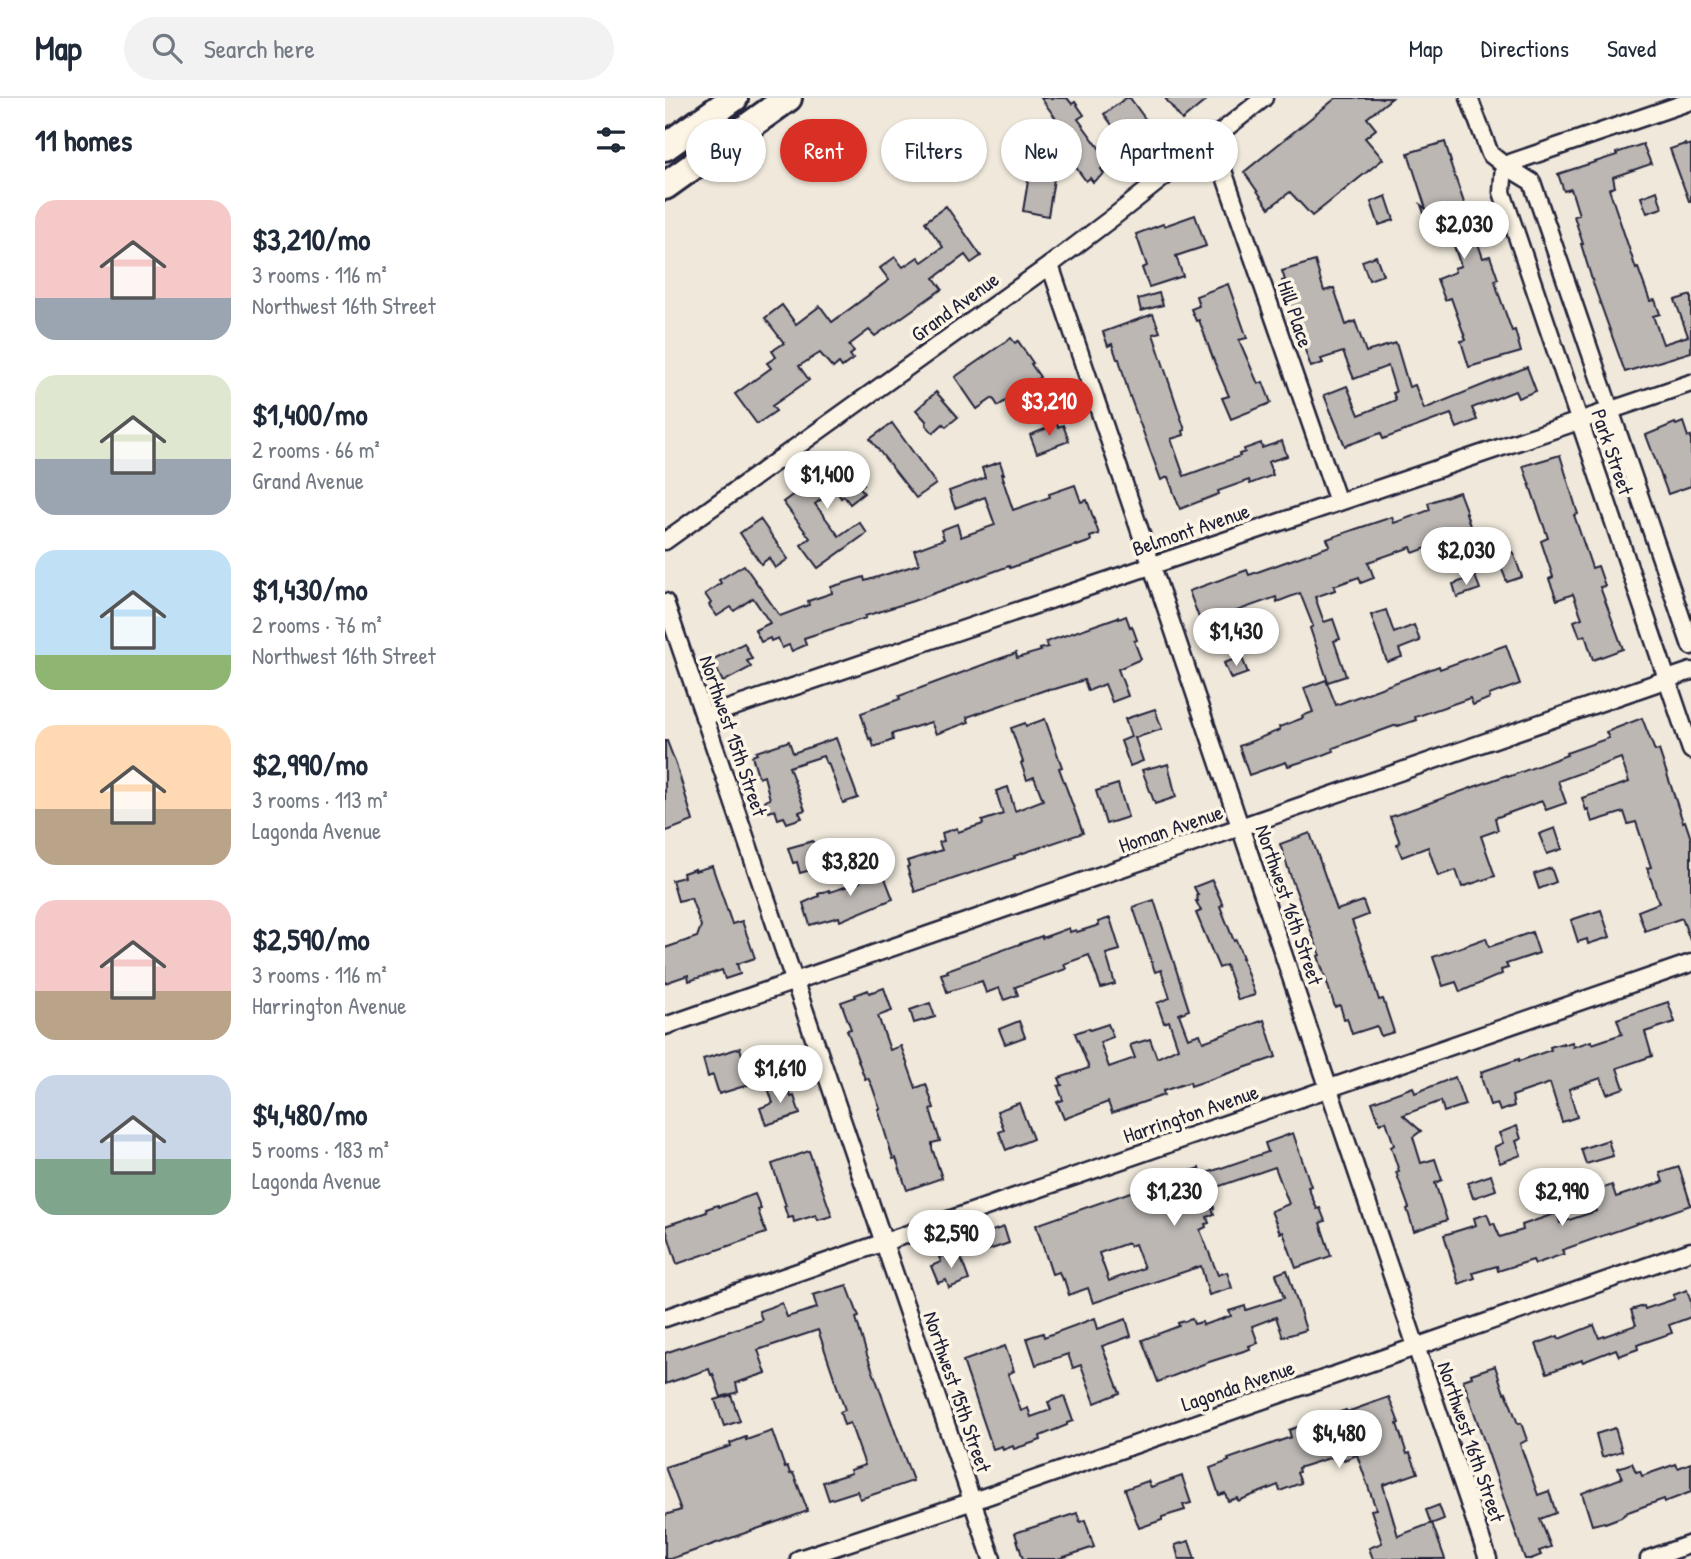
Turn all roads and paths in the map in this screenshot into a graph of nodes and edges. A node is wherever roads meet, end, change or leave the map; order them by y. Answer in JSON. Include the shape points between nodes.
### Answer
{"nodes":[{"id":1,"x":734,"y":98,"type":"edge"},
{"id":2,"x":788,"y":98,"type":"edge"},
{"id":3,"x":1264,"y":98,"type":"edge"},
{"id":4,"x":1469,"y":98,"type":"edge"},
{"id":5,"x":1691,"y":101,"type":"edge"},
{"id":6,"x":1237,"y":119,"type":"edge"},
{"id":7,"x":665,"y":147,"type":"edge"},
{"id":8,"x":1504,"y":165,"type":"junction"},
{"id":9,"x":1158,"y":182,"type":"edge"},
{"id":10,"x":1227,"y":182,"type":"edge"},
{"id":11,"x":665,"y":186,"type":"edge"},
{"id":12,"x":1049,"y":265,"type":"junction"},
{"id":13,"x":1691,"y":383,"type":"edge"},
{"id":14,"x":1610,"y":410,"type":"junction"},
{"id":15,"x":1579,"y":420,"type":"junction"},
{"id":16,"x":1338,"y":502,"type":"junction"},
{"id":17,"x":665,"y":541,"type":"edge"},
{"id":18,"x":1151,"y":565,"type":"junction"},
{"id":19,"x":665,"y":602,"type":"edge"},
{"id":20,"x":1691,"y":646,"type":"edge"},
{"id":21,"x":1691,"y":671,"type":"edge"},
{"id":22,"x":1667,"y":680,"type":"junction"},
{"id":23,"x":704,"y":717,"type":"junction"},
{"id":24,"x":1691,"y":750,"type":"edge"},
{"id":25,"x":1240,"y":828,"type":"junction"},
{"id":26,"x":1691,"y":963,"type":"edge"},
{"id":27,"x":795,"y":982,"type":"junction"},
{"id":28,"x":665,"y":1026,"type":"edge"},
{"id":29,"x":1329,"y":1088,"type":"junction"},
{"id":30,"x":884,"y":1242,"type":"junction"},
{"id":31,"x":1691,"y":1251,"type":"edge"},
{"id":32,"x":665,"y":1318,"type":"edge"},
{"id":33,"x":1416,"y":1347,"type":"junction"},
{"id":34,"x":973,"y":1501,"type":"junction"},
{"id":35,"x":1691,"y":1544,"type":"edge"},
{"id":36,"x":799,"y":1559,"type":"edge"},
{"id":37,"x":992,"y":1559,"type":"edge"},
{"id":38,"x":1488,"y":1559,"type":"edge"},
{"id":39,"x":1649,"y":1559,"type":"edge"}],
"edges":[{"from":1,"to":7,"type":"main road"},
{"from":2,"to":11,"type":"main road"},
{"from":3,"to":6,"type":"street","name":"Grand Avenue"},
{"from":4,"to":8,"type":"street","name":"Park Street","via":[[1490,153]]},
{"from":5,"to":8,"type":"street"},
{"from":8,"to":14,"type":"street","name":"Park Street","via":[[1532,182]]},
{"from":8,"to":15,"type":"street","name":"Park Street","via":[[1502,192]]},
{"from":9,"to":12,"type":"street","name":"Grand Avenue"},
{"from":10,"to":16,"type":"street","name":"Hill Place"},
{"from":12,"to":17,"type":"street","name":"Grand Avenue"},
{"from":12,"to":18,"type":"street","name":"Northwest 16th Street"},
{"from":13,"to":14,"type":"street","name":"Belmont Avenue"},
{"from":14,"to":15,"type":"street","name":"Belmont Avenue"},
{"from":14,"to":20,"type":"street","name":"Park Street"},
{"from":15,"to":16,"type":"street","name":"Belmont Avenue"},
{"from":15,"to":22,"type":"street","name":"Park Street"},
{"from":16,"to":18,"type":"street","name":"Belmont Avenue"},
{"from":18,"to":23,"type":"street","name":"Belmont Avenue"},
{"from":18,"to":25,"type":"street","name":"Northwest 16th Street"},
{"from":19,"to":23,"type":"street","name":"Northwest 15th Street"},
{"from":21,"to":22,"type":"street","name":"Homan Avenue"},
{"from":22,"to":24,"type":"street","name":"Park Street"},
{"from":22,"to":25,"type":"street","name":"Homan Avenue"},
{"from":23,"to":27,"type":"street","name":"Northwest 15th Street"},
{"from":25,"to":27,"type":"street","name":"Homan Avenue"},
{"from":25,"to":29,"type":"street","name":"Northwest 16th Street"},
{"from":26,"to":29,"type":"street","name":"Harrington Avenue"},
{"from":27,"to":28,"type":"street","name":"Homan Avenue"},
{"from":27,"to":30,"type":"street","name":"Northwest 15th Street"},
{"from":29,"to":30,"type":"street","name":"Harrington Avenue"},
{"from":29,"to":33,"type":"street","name":"Northwest 16th Street"},
{"from":30,"to":32,"type":"street","name":"Harrington Avenue"},
{"from":30,"to":34,"type":"street","name":"Northwest 15th Street"},
{"from":31,"to":33,"type":"street","name":"Lagonda Avenue"},
{"from":33,"to":34,"type":"street","name":"Lagonda Avenue"},
{"from":33,"to":38,"type":"street","name":"Northwest 16th Street"},
{"from":34,"to":36,"type":"street","name":"Lagonda Avenue"},
{"from":34,"to":37,"type":"street","name":"Northwest 15th Street"},
{"from":35,"to":39,"type":"street"}]}
